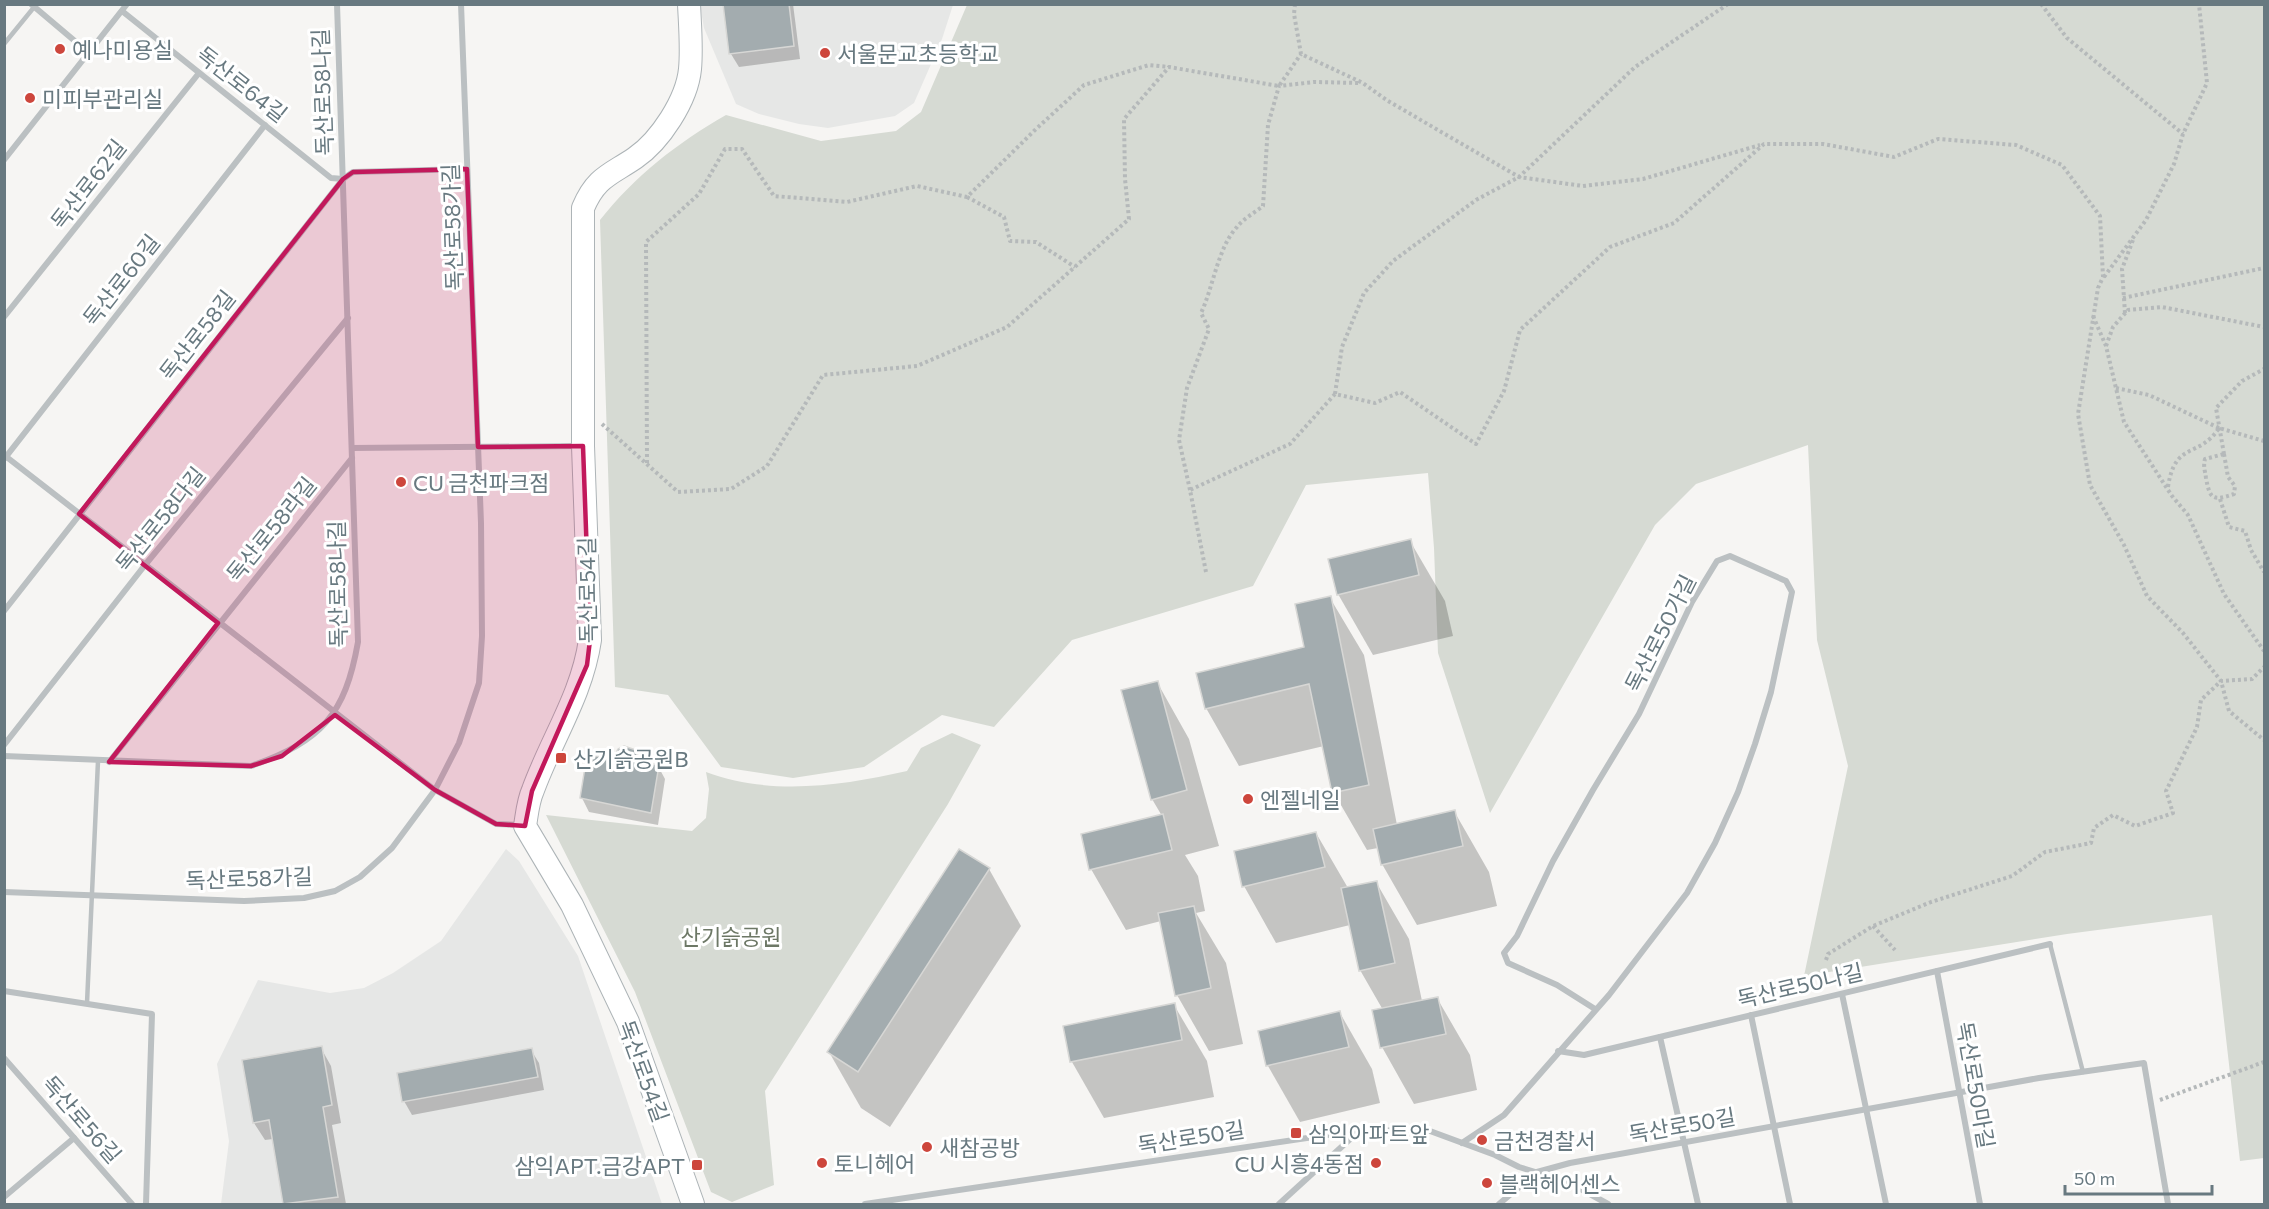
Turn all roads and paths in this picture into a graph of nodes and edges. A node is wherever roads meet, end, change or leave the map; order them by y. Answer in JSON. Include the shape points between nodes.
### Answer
{"nodes":[{"id":1,"x":127,"y":4,"type":"edge"},
{"id":2,"x":338,"y":4,"type":"edge"},
{"id":3,"x":461,"y":4,"type":"edge"},
{"id":4,"x":689,"y":4,"type":"edge"},
{"id":5,"x":1295,"y":4,"type":"edge"},
{"id":6,"x":1728,"y":4,"type":"edge"},
{"id":7,"x":2041,"y":4,"type":"edge"},
{"id":8,"x":2199,"y":4,"type":"edge"},
{"id":9,"x":33,"y":5,"type":"edge"},
{"id":10,"x":122,"y":11,"type":"junction"},
{"id":11,"x":4,"y":44,"type":"edge"},
{"id":12,"x":89,"y":53,"type":"junction"},
{"id":13,"x":1301,"y":54,"type":"junction"},
{"id":14,"x":1169,"y":67,"type":"junction"},
{"id":15,"x":199,"y":73,"type":"junction"},
{"id":16,"x":1364,"y":83,"type":"junction"},
{"id":17,"x":1279,"y":86,"type":"junction"},
{"id":18,"x":265,"y":125,"type":"junction"},
{"id":19,"x":2183,"y":134,"type":"junction"},
{"id":20,"x":1764,"y":144,"type":"junction"},
{"id":21,"x":4,"y":160,"type":"edge"},
{"id":22,"x":467,"y":169,"type":"junction"},
{"id":23,"x":1519,"y":177,"type":"junction"},
{"id":24,"x":343,"y":179,"type":"junction"},
{"id":25,"x":967,"y":197,"type":"junction"},
{"id":26,"x":2136,"y":234,"type":"junction"},
{"id":27,"x":1075,"y":267,"type":"junction"},
{"id":28,"x":2265,"y":268,"type":"edge"},
{"id":29,"x":2103,"y":277,"type":"junction"},
{"id":30,"x":2123,"y":298,"type":"junction"},
{"id":31,"x":2125,"y":314,"type":"junction"},
{"id":32,"x":2093,"y":316,"type":"junction"},
{"id":33,"x":4,"y":317,"type":"edge"},
{"id":34,"x":348,"y":318,"type":"junction"},
{"id":35,"x":2265,"y":327,"type":"edge"},
{"id":36,"x":2106,"y":346,"type":"junction"},
{"id":37,"x":2265,"y":369,"type":"edge"},
{"id":38,"x":2116,"y":388,"type":"junction"},
{"id":39,"x":1335,"y":394,"type":"junction"},
{"id":40,"x":583,"y":406,"type":"junction"},
{"id":41,"x":2219,"y":428,"type":"junction"},
{"id":42,"x":2265,"y":441,"type":"edge"},
{"id":43,"x":583,"y":446,"type":"junction"},
{"id":44,"x":478,"y":447,"type":"junction"},
{"id":45,"x":352,"y":448,"type":"junction"},
{"id":46,"x":2224,"y":454,"type":"junction"},
{"id":47,"x":5,"y":457,"type":"edge"},
{"id":48,"x":352,"y":458,"type":"junction"},
{"id":49,"x":647,"y":464,"type":"junction"},
{"id":50,"x":2168,"y":488,"type":"junction"},
{"id":51,"x":1190,"y":490,"type":"junction"},
{"id":52,"x":2220,"y":499,"type":"junction"},
{"id":53,"x":79,"y":514,"type":"junction"},
{"id":54,"x":145,"y":565,"type":"junction"},
{"id":55,"x":1206,"y":572,"type":"dead end"},
{"id":56,"x":2265,"y":572,"type":"edge"},
{"id":57,"x":4,"y":611,"type":"edge"},
{"id":58,"x":218,"y":623,"type":"junction"},
{"id":59,"x":2265,"y":651,"type":"edge"},
{"id":60,"x":2265,"y":668,"type":"edge"},
{"id":61,"x":2221,"y":681,"type":"junction"},
{"id":62,"x":335,"y":715,"type":"junction"},
{"id":63,"x":2265,"y":740,"type":"edge"},
{"id":64,"x":4,"y":745,"type":"edge"},
{"id":65,"x":4,"y":756,"type":"edge"},
{"id":66,"x":98,"y":761,"type":"junction"},
{"id":67,"x":109,"y":762,"type":"junction"},
{"id":68,"x":435,"y":790,"type":"junction"},
{"id":69,"x":525,"y":826,"type":"junction"},
{"id":70,"x":4,"y":892,"type":"edge"},
{"id":71,"x":92,"y":895,"type":"junction"},
{"id":72,"x":1873,"y":926,"type":"junction"},
{"id":73,"x":2050,"y":944,"type":"joint"},
{"id":74,"x":1895,"y":951,"type":"dead end"},
{"id":75,"x":1826,"y":960,"type":"dead end"},
{"id":76,"x":1937,"y":971,"type":"junction"},
{"id":77,"x":4,"y":992,"type":"edge"},
{"id":78,"x":1842,"y":994,"type":"junction"},
{"id":79,"x":87,"y":1003,"type":"junction"},
{"id":80,"x":1595,"y":1009,"type":"junction"},
{"id":81,"x":1751,"y":1016,"type":"junction"},
{"id":82,"x":1660,"y":1037,"type":"junction"},
{"id":83,"x":1558,"y":1051,"type":"junction"},
{"id":84,"x":4,"y":1058,"type":"edge"},
{"id":85,"x":2265,"y":1062,"type":"edge"},
{"id":86,"x":2083,"y":1072,"type":"junction"},
{"id":87,"x":1959,"y":1092,"type":"junction"},
{"id":88,"x":2151,"y":1104,"type":"junction"},
{"id":89,"x":1866,"y":1109,"type":"junction"},
{"id":90,"x":1774,"y":1126,"type":"junction"},
{"id":91,"x":1361,"y":1130,"type":"junction"},
{"id":92,"x":74,"y":1138,"type":"junction"},
{"id":93,"x":1462,"y":1143,"type":"junction"},
{"id":94,"x":1684,"y":1143,"type":"junction"},
{"id":95,"x":1537,"y":1172,"type":"junction"},
{"id":96,"x":4,"y":1197,"type":"edge"},
{"id":97,"x":132,"y":1204,"type":"edge"},
{"id":98,"x":146,"y":1204,"type":"edge"},
{"id":99,"x":693,"y":1204,"type":"edge"},
{"id":100,"x":865,"y":1204,"type":"edge"},
{"id":101,"x":1278,"y":1204,"type":"edge"},
{"id":102,"x":1499,"y":1204,"type":"edge"},
{"id":103,"x":1608,"y":1204,"type":"edge"},
{"id":104,"x":1698,"y":1204,"type":"edge"},
{"id":105,"x":1790,"y":1204,"type":"edge"},
{"id":106,"x":1886,"y":1204,"type":"edge"},
{"id":107,"x":1980,"y":1204,"type":"edge"},
{"id":108,"x":2168,"y":1204,"type":"edge"}],
"edges":[{"from":1,"to":10,"type":"street"},
{"from":2,"to":24,"type":"street","name":"독산로58나길"},
{"from":3,"to":22,"type":"street","name":"독산로58가길"},
{"from":4,"to":40,"type":"street","name":"독산로54길","via":[[690,71],[672,118],[645,150],[596,183],[584,208]]},
{"from":5,"to":13,"type":"path"},
{"from":6,"to":23,"type":"path","via":[[1635,67]]},
{"from":7,"to":19,"type":"path","via":[[2067,38]]},
{"from":8,"to":19,"type":"path","via":[[2207,82]]},
{"from":9,"to":11,"type":"lane"},
{"from":9,"to":12,"type":"street"},
{"from":10,"to":12,"type":"street"},
{"from":10,"to":15,"type":"street","name":"독산로64길"},
{"from":12,"to":21,"type":"street"},
{"from":13,"to":16,"type":"path"},
{"from":13,"to":17,"type":"path"},
{"from":14,"to":17,"type":"path"},
{"from":14,"to":25,"type":"path","via":[[1149,65],[1084,85]]},
{"from":14,"to":27,"type":"path","via":[[1124,119],[1130,219]]},
{"from":15,"to":18,"type":"street","name":"독산로64길"},
{"from":15,"to":33,"type":"street","name":"독산로62길"},
{"from":16,"to":17,"type":"path"},
{"from":16,"to":23,"type":"path"},
{"from":17,"to":51,"type":"path","via":[[1268,125],[1263,206],[1236,227],[1220,258],[1212,291],[1201,314],[1209,329],[1187,388],[1179,440]]},
{"from":18,"to":24,"type":"street","name":"독산로64길","via":[[331,178]]},
{"from":18,"to":47,"type":"street","name":"독산로60길"},
{"from":19,"to":26,"type":"path","via":[[2174,164]]},
{"from":20,"to":23,"type":"path","via":[[1643,179],[1582,186]]},
{"from":20,"to":29,"type":"path","via":[[1823,144],[1894,157],[1938,139],[2016,145],[2062,165],[2100,216]]},
{"from":20,"to":39,"type":"path","via":[[1674,223],[1610,247],[1520,330],[1504,391],[1476,444],[1400,392],[1375,403]]},
{"from":22,"to":24,"type":"street","name":"독산로58나길","via":[[353,172]]},
{"from":22,"to":44,"type":"street","name":"독산로58가길"},
{"from":23,"to":39,"type":"path","via":[[1420,238],[1364,293],[1342,347]]},
{"from":24,"to":34,"type":"street","name":"독산로58나길"},
{"from":24,"to":53,"type":"street","name":"독산로58길"},
{"from":25,"to":27,"type":"path","via":[[1004,218],[1010,241],[1036,242]]},
{"from":25,"to":49,"type":"path","via":[[917,186],[847,202],[774,195],[742,149],[725,149],[699,194],[646,242]]},
{"from":26,"to":29,"type":"path"},
{"from":26,"to":30,"type":"path","via":[[2122,269]]},
{"from":27,"to":49,"type":"path","via":[[1006,327],[917,366],[823,375],[767,466],[731,489],[678,492]]},
{"from":28,"to":30,"type":"path"},
{"from":29,"to":32,"type":"path"},
{"from":30,"to":31,"type":"path"},
{"from":31,"to":35,"type":"path","via":[[2128,310],[2162,308]]},
{"from":31,"to":36,"type":"path","via":[[2113,327]]},
{"from":32,"to":36,"type":"path"},
{"from":32,"to":61,"type":"path","via":[[2078,414],[2090,485],[2147,596]]},
{"from":34,"to":45,"type":"street","name":"독산로58나길"},
{"from":34,"to":54,"type":"street","name":"독산로58다길"},
{"from":36,"to":38,"type":"path"},
{"from":37,"to":41,"type":"path","via":[[2242,381],[2216,408]]},
{"from":38,"to":41,"type":"path","via":[[2148,395]]},
{"from":38,"to":50,"type":"path","via":[[2124,422]]},
{"from":39,"to":51,"type":"path","via":[[1290,444]]},
{"from":40,"to":43,"type":"street","name":"독산로54길"},
{"from":40,"to":49,"type":"path"},
{"from":41,"to":42,"type":"path"},
{"from":41,"to":46,"type":"path"},
{"from":41,"to":50,"type":"path","via":[[2211,440],[2179,455],[2171,468]]},
{"from":43,"to":44,"type":"street"},
{"from":43,"to":69,"type":"street","name":"독산로54길","via":[[590,640],[587,664],[576,698],[532,791]]},
{"from":44,"to":45,"type":"street"},
{"from":44,"to":68,"type":"street","name":"독산로58가길","via":[[482,534],[479,683],[459,743]]},
{"from":45,"to":48,"type":"street","name":"독산로58나길"},
{"from":46,"to":52,"type":"path","via":[[2235,494]]},
{"from":46,"to":52,"type":"path","via":[[2205,459],[2203,467],[2208,492]]},
{"from":47,"to":53,"type":"street","name":"독산로60길"},
{"from":48,"to":58,"type":"street","name":"독산로58라길"},
{"from":48,"to":62,"type":"street","name":"독산로58나길","via":[[358,642],[345,697]]},
{"from":50,"to":59,"type":"path","via":[[2188,515],[2224,594]]},
{"from":51,"to":55,"type":"path"},
{"from":52,"to":56,"type":"path","via":[[2229,527],[2245,531]]},
{"from":53,"to":54,"type":"street"},
{"from":53,"to":57,"type":"street","name":"독산로58길"},
{"from":54,"to":58,"type":"street"},
{"from":54,"to":64,"type":"street","name":"독산로58다길"},
{"from":58,"to":62,"type":"street"},
{"from":58,"to":67,"type":"street","name":"독산로58라길"},
{"from":60,"to":61,"type":"path","via":[[2252,679]]},
{"from":61,"to":63,"type":"path","via":[[2229,711]]},
{"from":61,"to":72,"type":"path","via":[[2201,700],[2197,727],[2166,791],[2173,813],[2135,826],[2113,815],[2094,828],[2091,843],[2045,852],[2012,876]]},
{"from":62,"to":67,"type":"street","name":"독산로58나길","via":[[282,756],[251,766]]},
{"from":62,"to":68,"type":"street"},
{"from":65,"to":66,"type":"street","name":"독산로58나길"},
{"from":66,"to":67,"type":"street","name":"독산로58나길"},
{"from":66,"to":71,"type":"lane"},
{"from":68,"to":69,"type":"street","via":[[496,824]]},
{"from":68,"to":71,"type":"street","name":"독산로58가길","via":[[392,848],[360,877],[335,891],[304,898],[244,901]]},
{"from":69,"to":99,"type":"street","name":"독산로54길","via":[[572,905],[628,1023]]},
{"from":70,"to":71,"type":"street","name":"독산로58가길"},
{"from":71,"to":79,"type":"lane"},
{"from":72,"to":74,"type":"path"},
{"from":72,"to":75,"type":"path","via":[[1828,954]]},
{"from":73,"to":76,"type":"street","name":"독산로50나길"},
{"from":73,"to":86,"type":"lane"},
{"from":76,"to":78,"type":"street","name":"독산로50나길"},
{"from":76,"to":87,"type":"street","name":"독산로50마길"},
{"from":77,"to":79,"type":"street"},
{"from":78,"to":81,"type":"street","name":"독산로50나길"},
{"from":78,"to":89,"type":"street"},
{"from":79,"to":98,"type":"street","via":[[152,1014]]},
{"from":80,"to":80,"type":"street","name":"독산로50가길","via":[[1654,939],[1692,883],[1738,792],[1771,692],[1792,592],[1786,581],[1730,556],[1717,561],[1692,602],[1640,714],[1593,790],[1517,936],[1504,953],[1508,963],[1557,985]]},
{"from":80,"to":83,"type":"street","name":"독산로50가길"},
{"from":81,"to":82,"type":"street","name":"독산로50나길"},
{"from":81,"to":90,"type":"street"},
{"from":82,"to":83,"type":"street","name":"독산로50나길","via":[[1584,1055]]},
{"from":82,"to":94,"type":"street"},
{"from":83,"to":93,"type":"street","name":"독산로50가길","via":[[1504,1115]]},
{"from":84,"to":92,"type":"street","name":"독산로56길"},
{"from":85,"to":88,"type":"path"},
{"from":86,"to":87,"type":"street","name":"독산로50길"},
{"from":86,"to":88,"type":"street","name":"독산로50길","via":[[2144,1063]]},
{"from":87,"to":89,"type":"street","name":"독산로50길"},
{"from":87,"to":107,"type":"street","name":"독산로50마길"},
{"from":88,"to":108,"type":"street","name":"독산로50길"},
{"from":89,"to":90,"type":"street","name":"독산로50길"},
{"from":89,"to":106,"type":"street"},
{"from":90,"to":94,"type":"street","name":"독산로50길"},
{"from":90,"to":105,"type":"street"},
{"from":91,"to":93,"type":"street","name":"독산로50길","via":[[1430,1131]]},
{"from":91,"to":100,"type":"street","name":"독산로50길"},
{"from":91,"to":101,"type":"street"},
{"from":92,"to":96,"type":"street"},
{"from":92,"to":97,"type":"street","name":"독산로56길"},
{"from":93,"to":95,"type":"street","name":"독산로50길"},
{"from":94,"to":95,"type":"street","name":"독산로50길"},
{"from":94,"to":104,"type":"street"},
{"from":95,"to":102,"type":"street"},
{"from":95,"to":103,"type":"street","via":[[1568,1182]]}]}
